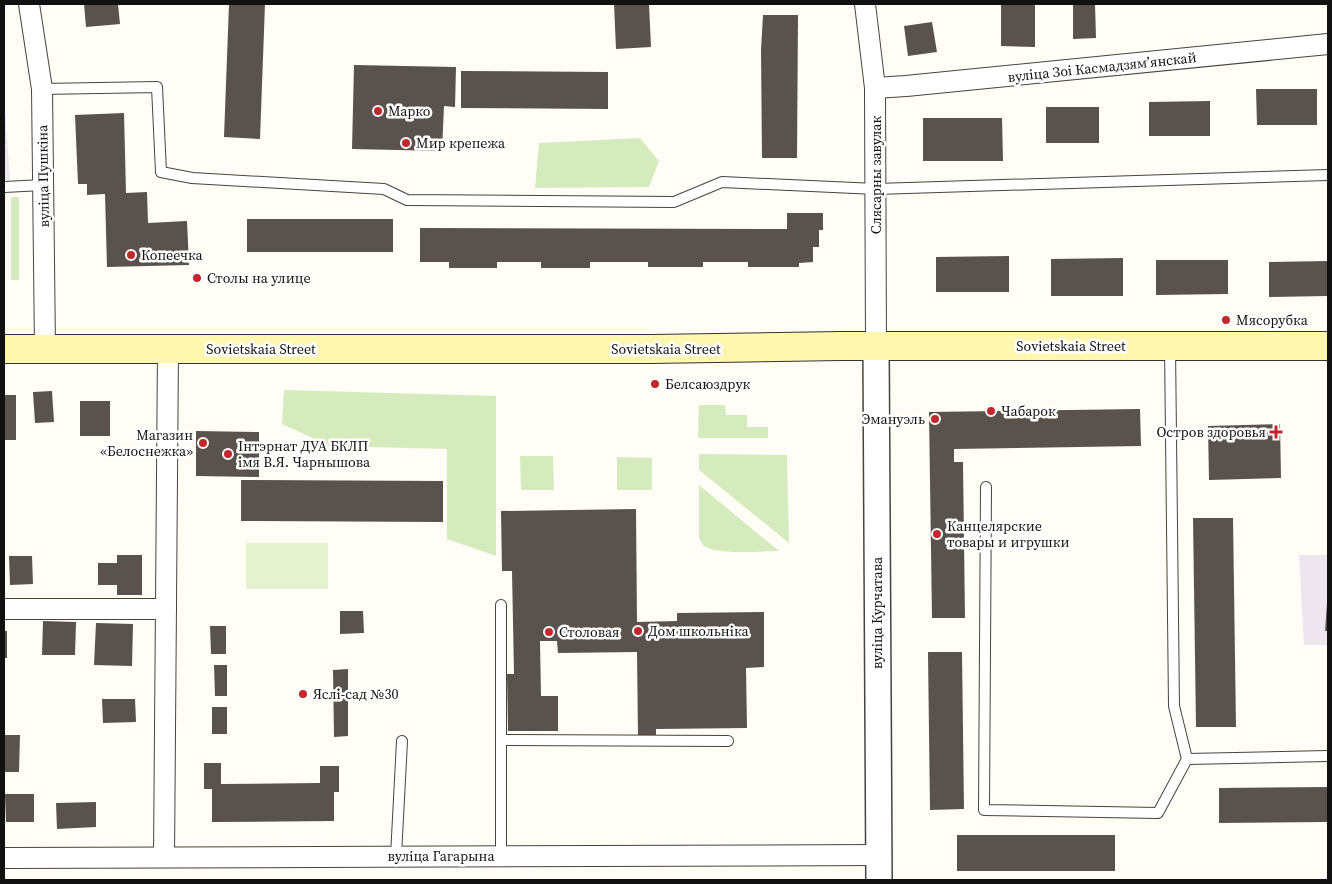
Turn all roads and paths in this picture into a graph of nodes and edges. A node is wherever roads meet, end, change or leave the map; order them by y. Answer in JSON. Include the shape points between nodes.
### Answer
{"nodes":[{"id":1,"x":29,"y":4,"type":"edge"},
{"id":2,"x":865,"y":4,"type":"edge"},
{"id":3,"x":1328,"y":44,"type":"edge"},
{"id":4,"x":875,"y":88,"type":"junction"},
{"id":5,"x":42,"y":89,"type":"junction"},
{"id":6,"x":1328,"y":175,"type":"edge"},
{"id":7,"x":43,"y":185,"type":"junction"},
{"id":8,"x":4,"y":187,"type":"edge"},
{"id":9,"x":876,"y":189,"type":"junction"},
{"id":10,"x":876,"y":346,"type":"junction"},
{"id":11,"x":1170,"y":346,"type":"junction"},
{"id":12,"x":1328,"y":346,"type":"edge"},
{"id":13,"x":45,"y":348,"type":"junction"},
{"id":14,"x":168,"y":348,"type":"junction"},
{"id":15,"x":4,"y":349,"type":"edge"},
{"id":16,"x":986,"y":487,"type":"dead end"},
{"id":17,"x":501,"y":605,"type":"dead end"},
{"id":18,"x":4,"y":609,"type":"edge"},
{"id":19,"x":166,"y":609,"type":"junction"},
{"id":20,"x":501,"y":740,"type":"junction"},
{"id":21,"x":402,"y":741,"type":"dead end"},
{"id":22,"x":728,"y":741,"type":"dead end"},
{"id":23,"x":1328,"y":756,"type":"edge"},
{"id":24,"x":1186,"y":759,"type":"junction"},
{"id":25,"x":879,"y":855,"type":"junction"},
{"id":26,"x":396,"y":856,"type":"junction"},
{"id":27,"x":501,"y":856,"type":"junction"},
{"id":28,"x":164,"y":857,"type":"junction"},
{"id":29,"x":4,"y":858,"type":"edge"},
{"id":30,"x":879,"y":880,"type":"edge"}],
"edges":[{"from":1,"to":5,"type":"street","name":"вуліца Пушкіна"},
{"from":2,"to":4,"type":"street","name":"Слясарны завулак"},
{"from":3,"to":4,"type":"street","name":"вуліца Зоі Касмадзямʼянскай"},
{"from":4,"to":9,"type":"street","name":"Слясарны завулак"},
{"from":5,"to":7,"type":"street","name":"вуліца Пушкіна"},
{"from":5,"to":9,"type":"lane","via":[[157,87],[161,172],[192,178],[384,188],[407,200],[674,202],[722,182]]},
{"from":6,"to":9,"type":"lane"},
{"from":7,"to":8,"type":"lane"},
{"from":7,"to":13,"type":"street","name":"вуліца Пушкіна"},
{"from":9,"to":10,"type":"street","name":"Слясарны завулак"},
{"from":10,"to":11,"type":"main road","name":"Sovietskaia Street"},
{"from":10,"to":14,"type":"main road","name":"Sovietskaia Street","via":[[652,350]]},
{"from":10,"to":25,"type":"street","name":"вуліца Курчатава"},
{"from":11,"to":12,"type":"main road","name":"Sovietskaia Street"},
{"from":11,"to":24,"type":"lane","via":[[1174,706]]},
{"from":13,"to":14,"type":"main road","name":"Sovietskaia Street"},
{"from":13,"to":15,"type":"main road","name":"Sovietskaia Street"},
{"from":14,"to":19,"type":"street"},
{"from":16,"to":24,"type":"lane","via":[[984,810],[1158,813]]},
{"from":17,"to":20,"type":"lane"},
{"from":18,"to":19,"type":"street"},
{"from":19,"to":28,"type":"street"},
{"from":20,"to":22,"type":"lane"},
{"from":20,"to":27,"type":"lane"},
{"from":21,"to":26,"type":"lane"},
{"from":23,"to":24,"type":"lane"},
{"from":25,"to":27,"type":"street","name":"вуліца Гагарына"},
{"from":25,"to":30,"type":"street","name":"вуліца Курчатава"},
{"from":26,"to":27,"type":"street","name":"вуліца Гагарына"},
{"from":26,"to":28,"type":"street","name":"вуліца Гагарына"},
{"from":28,"to":29,"type":"street","name":"вуліца Гагарына"}]}
